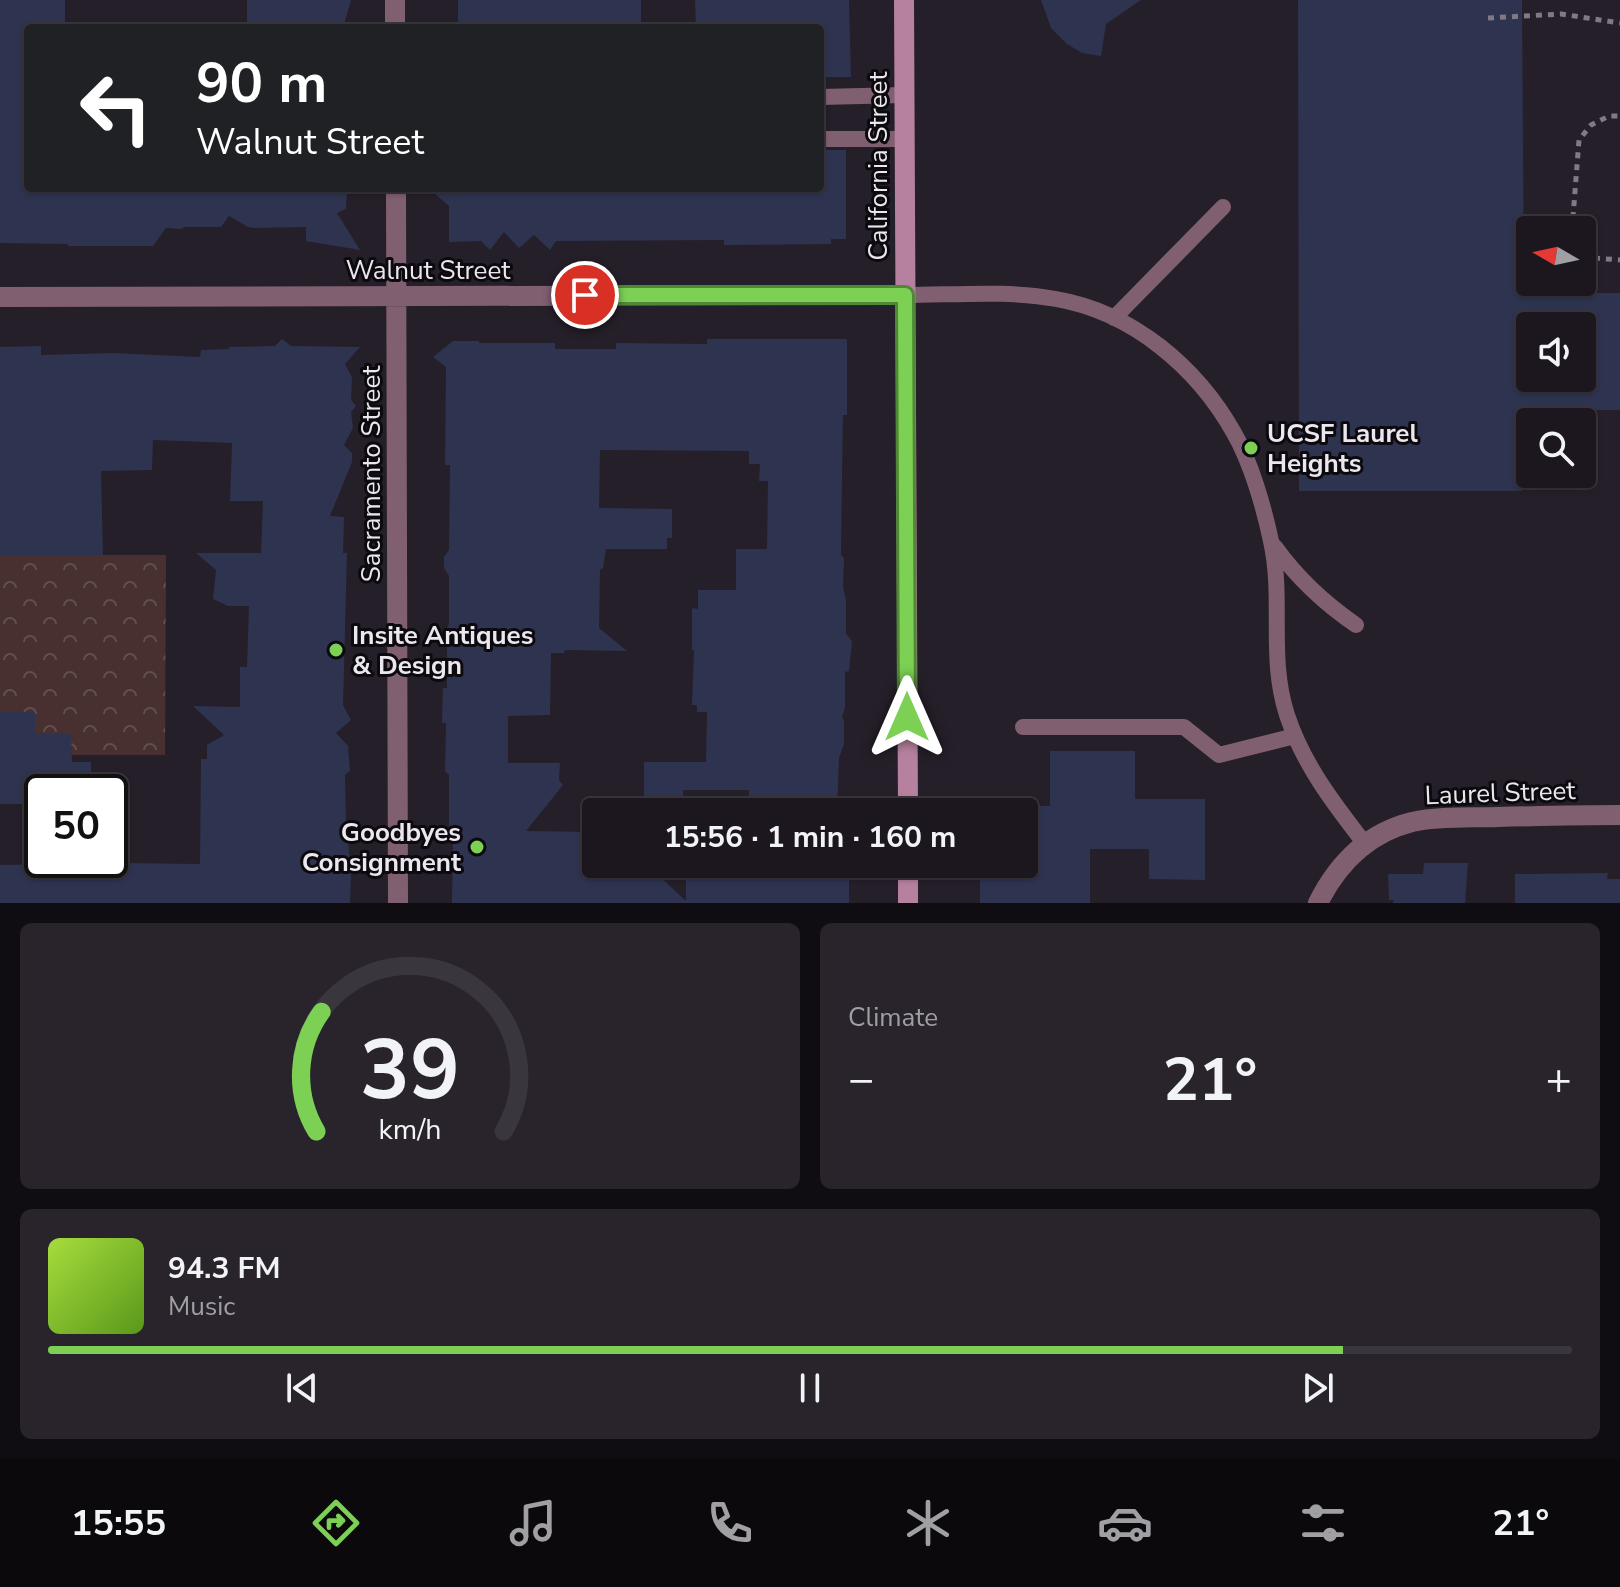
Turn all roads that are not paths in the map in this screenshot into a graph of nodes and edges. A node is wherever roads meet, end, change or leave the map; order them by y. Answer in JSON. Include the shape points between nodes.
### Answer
{"nodes":[{"id":1,"x":395,"y":0,"type":"edge"},
{"id":2,"x":904,"y":0,"type":"edge"},
{"id":3,"x":395,"y":24,"type":"edge"},
{"id":4,"x":904,"y":95,"type":"junction"},
{"id":5,"x":824,"y":97,"type":"edge"},
{"id":6,"x":824,"y":139,"type":"edge"},
{"id":7,"x":904,"y":139,"type":"junction"},
{"id":8,"x":396,"y":192,"type":"edge"},
{"id":9,"x":1223,"y":207,"type":"dead end"},
{"id":10,"x":396,"y":295,"type":"junction"},
{"id":11,"x":905,"y":295,"type":"junction"},
{"id":12,"x":0,"y":297,"type":"edge"},
{"id":13,"x":1114,"y":318,"type":"junction"},
{"id":14,"x":1272,"y":542,"type":"junction"},
{"id":15,"x":1356,"y":625,"type":"dead end"},
{"id":16,"x":1023,"y":727,"type":"dead end"},
{"id":17,"x":1295,"y":736,"type":"junction"},
{"id":18,"x":908,"y":798,"type":"edge"},
{"id":19,"x":1620,"y":815,"type":"edge"},
{"id":20,"x":1365,"y":844,"type":"junction"},
{"id":21,"x":908,"y":878,"type":"edge"},
{"id":22,"x":398,"y":903,"type":"edge"},
{"id":23,"x":908,"y":903,"type":"edge"},
{"id":24,"x":1318,"y":903,"type":"edge"}],
"edges":[{"from":1,"to":3,"type":"street"},
{"from":2,"to":4,"type":"main road","name":"California Street"},
{"from":4,"to":5,"type":"lane"},
{"from":4,"to":7,"type":"main road","name":"California Street"},
{"from":6,"to":7,"type":"lane"},
{"from":7,"to":11,"type":"main road","name":"California Street"},
{"from":8,"to":10,"type":"street","name":"Sacramento Street"},
{"from":9,"to":13,"type":"lane"},
{"from":10,"to":11,"type":"street","name":"Walnut Street"},
{"from":10,"to":12,"type":"street","name":"Walnut Street"},
{"from":10,"to":22,"type":"street","name":"Sacramento Street"},
{"from":11,"to":13,"type":"lane","via":[[1027,295]]},
{"from":11,"to":18,"type":"main road","name":"California Street"},
{"from":13,"to":14,"type":"lane","via":[[1162,348],[1221,411],[1246,459]]},
{"from":14,"to":15,"type":"lane","via":[[1307,586]]},
{"from":14,"to":17,"type":"lane","via":[[1276,662]]},
{"from":16,"to":17,"type":"lane","via":[[1184,727],[1219,755]]},
{"from":17,"to":20,"type":"lane","via":[[1319,782]]},
{"from":19,"to":20,"type":"street","name":"Laurel Street","via":[[1442,818],[1412,822]]},
{"from":20,"to":24,"type":"street","name":"Laurel Street","via":[[1329,881]]},
{"from":21,"to":23,"type":"main road"}]}
